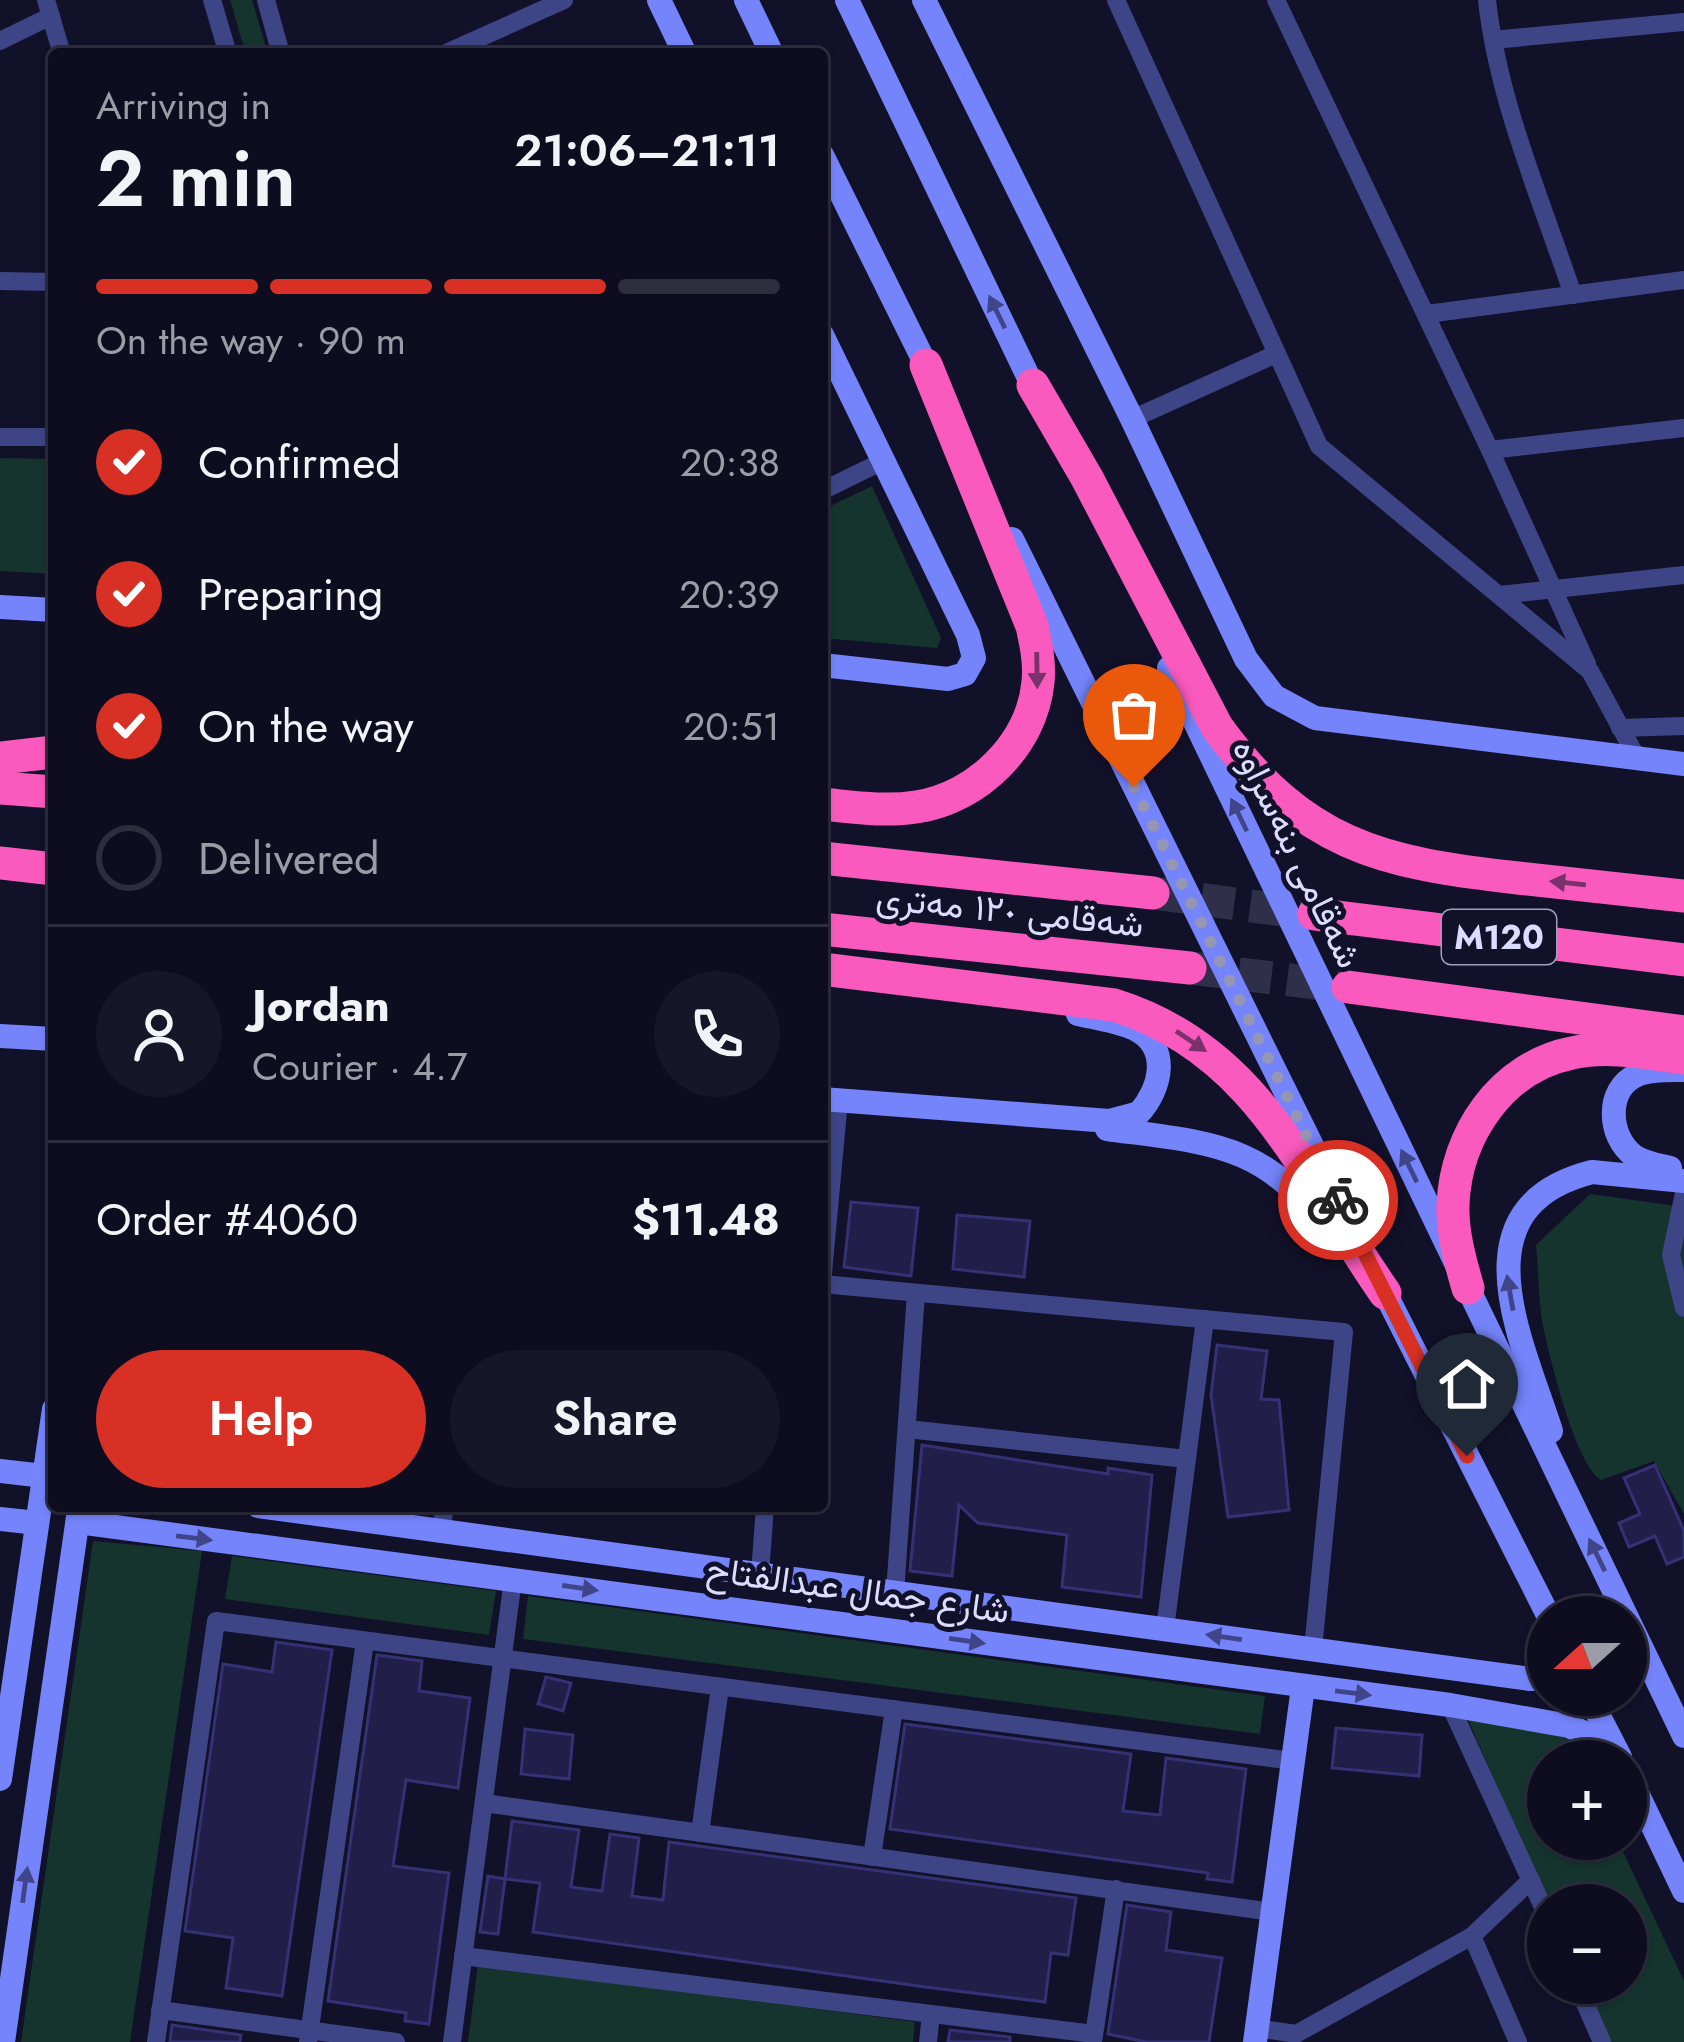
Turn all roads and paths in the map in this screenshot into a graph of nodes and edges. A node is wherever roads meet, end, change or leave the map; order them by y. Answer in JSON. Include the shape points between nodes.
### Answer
{"nodes":[{"id":1,"x":212,"y":0,"type":"edge"},
{"id":2,"x":266,"y":0,"type":"edge"},
{"id":3,"x":564,"y":0,"type":"edge"},
{"id":4,"x":658,"y":0,"type":"edge"},
{"id":5,"x":746,"y":0,"type":"edge"},
{"id":6,"x":847,"y":0,"type":"edge"},
{"id":7,"x":924,"y":0,"type":"edge"},
{"id":8,"x":1116,"y":0,"type":"edge"},
{"id":9,"x":1276,"y":0,"type":"edge"},
{"id":10,"x":1486,"y":0,"type":"edge"},
{"id":11,"x":49,"y":8,"type":"edge"},
{"id":12,"x":1684,"y":22,"type":"edge"},
{"id":13,"x":1492,"y":40,"type":"junction"},
{"id":14,"x":0,"y":41,"type":"edge"},
{"id":15,"x":60,"y":48,"type":"edge"},
{"id":16,"x":225,"y":48,"type":"edge"},
{"id":17,"x":279,"y":48,"type":"edge"},
{"id":18,"x":457,"y":48,"type":"edge"},
{"id":19,"x":682,"y":48,"type":"edge"},
{"id":20,"x":769,"y":48,"type":"edge"},
{"id":21,"x":828,"y":167,"type":"edge"},
{"id":22,"x":1684,"y":280,"type":"edge"},
{"id":23,"x":0,"y":281,"type":"edge"},
{"id":24,"x":48,"y":281,"type":"edge"},
{"id":25,"x":1574,"y":295,"type":"junction"},
{"id":26,"x":1427,"y":314,"type":"junction"},
{"id":27,"x":828,"y":347,"type":"edge"},
{"id":28,"x":1276,"y":354,"type":"junction"},
{"id":29,"x":926,"y":364,"type":"junction"},
{"id":30,"x":1033,"y":385,"type":"junction"},
{"id":31,"x":1132,"y":419,"type":"junction"},
{"id":32,"x":1684,"y":428,"type":"edge"},
{"id":33,"x":0,"y":436,"type":"edge"},
{"id":34,"x":48,"y":437,"type":"edge"},
{"id":35,"x":1490,"y":450,"type":"junction"},
{"id":36,"x":883,"y":461,"type":"junction"},
{"id":37,"x":828,"y":488,"type":"edge"},
{"id":38,"x":1684,"y":575,"type":"edge"},
{"id":39,"x":1554,"y":589,"type":"junction"},
{"id":40,"x":1500,"y":595,"type":"junction"},
{"id":41,"x":0,"y":607,"type":"edge"},
{"id":42,"x":48,"y":610,"type":"edge"},
{"id":43,"x":828,"y":666,"type":"edge"},
{"id":44,"x":1590,"y":671,"type":"junction"},
{"id":45,"x":1684,"y":726,"type":"edge"},
{"id":46,"x":1620,"y":728,"type":"junction"},
{"id":47,"x":48,"y":753,"type":"edge"},
{"id":48,"x":0,"y":758,"type":"edge"},
{"id":49,"x":1637,"y":758,"type":"junction"},
{"id":50,"x":1684,"y":764,"type":"edge"},
{"id":51,"x":0,"y":788,"type":"edge"},
{"id":52,"x":48,"y":792,"type":"edge"},
{"id":53,"x":828,"y":804,"type":"edge"},
{"id":54,"x":828,"y":859,"type":"edge"},
{"id":55,"x":0,"y":861,"type":"edge"},
{"id":56,"x":48,"y":865,"type":"edge"},
{"id":57,"x":1153,"y":893,"type":"tunnel mouth"},
{"id":58,"x":1684,"y":896,"type":"edge"},
{"id":59,"x":1314,"y":914,"type":"tunnel mouth"},
{"id":60,"x":828,"y":930,"type":"edge"},
{"id":61,"x":1684,"y":960,"type":"edge"},
{"id":62,"x":1190,"y":968,"type":"tunnel mouth"},
{"id":63,"x":828,"y":970,"type":"edge"},
{"id":64,"x":917,"y":980,"type":"junction"},
{"id":65,"x":1348,"y":987,"type":"tunnel mouth"},
{"id":66,"x":1684,"y":1032,"type":"edge"},
{"id":67,"x":0,"y":1036,"type":"edge"},
{"id":68,"x":48,"y":1040,"type":"edge"},
{"id":69,"x":1684,"y":1058,"type":"edge"},
{"id":70,"x":1684,"y":1070,"type":"edge"},
{"id":71,"x":831,"y":1100,"type":"edge"},
{"id":72,"x":998,"y":1113,"type":"junction"},
{"id":73,"x":828,"y":1161,"type":"edge"},
{"id":74,"x":1684,"y":1176,"type":"edge"},
{"id":75,"x":1684,"y":1193,"type":"edge"},
{"id":76,"x":828,"y":1285,"type":"edge"},
{"id":77,"x":1468,"y":1288,"type":"junction"},
{"id":78,"x":916,"y":1293,"type":"junction"},
{"id":79,"x":1385,"y":1294,"type":"junction"},
{"id":80,"x":1684,"y":1308,"type":"edge"},
{"id":81,"x":1204,"y":1319,"type":"junction"},
{"id":82,"x":1429,"y":1383,"type":"junction"},
{"id":83,"x":907,"y":1430,"type":"junction"},
{"id":84,"x":48,"y":1449,"type":"edge"},
{"id":85,"x":1187,"y":1460,"type":"junction"},
{"id":86,"x":0,"y":1471,"type":"edge"},
{"id":87,"x":44,"y":1476,"type":"junction"},
{"id":88,"x":1563,"y":1486,"type":"junction"},
{"id":89,"x":351,"y":1512,"type":"edge"},
{"id":90,"x":765,"y":1512,"type":"edge"},
{"id":91,"x":79,"y":1514,"type":"edge"},
{"id":92,"x":443,"y":1518,"type":"edge"},
{"id":93,"x":0,"y":1519,"type":"edge"},
{"id":94,"x":37,"y":1523,"type":"junction"},
{"id":95,"x":760,"y":1574,"type":"junction"},
{"id":96,"x":513,"y":1579,"type":"junction"},
{"id":97,"x":835,"y":1585,"type":"junction"},
{"id":98,"x":896,"y":1593,"type":"junction"},
{"id":99,"x":1538,"y":1596,"type":"edge"},
{"id":100,"x":831,"y":1622,"type":"junction"},
{"id":101,"x":1165,"y":1630,"type":"junction"},
{"id":102,"x":365,"y":1641,"type":"junction"},
{"id":103,"x":1313,"y":1649,"type":"junction"},
{"id":104,"x":502,"y":1659,"type":"junction"},
{"id":105,"x":1527,"y":1676,"type":"edge"},
{"id":106,"x":720,"y":1687,"type":"junction"},
{"id":107,"x":1304,"y":1687,"type":"junction"},
{"id":108,"x":1450,"y":1705,"type":"junction"},
{"id":109,"x":894,"y":1709,"type":"junction"},
{"id":110,"x":1552,"y":1716,"type":"edge"},
{"id":111,"x":1548,"y":1722,"type":"junction"},
{"id":112,"x":1684,"y":1736,"type":"edge"},
{"id":113,"x":1594,"y":1740,"type":"edge"},
{"id":114,"x":1293,"y":1761,"type":"junction"},
{"id":115,"x":0,"y":1779,"type":"edge"},
{"id":116,"x":484,"y":1803,"type":"junction"},
{"id":117,"x":1647,"y":1814,"type":"edge"},
{"id":118,"x":700,"y":1833,"type":"junction"},
{"id":119,"x":872,"y":1857,"type":"junction"},
{"id":120,"x":1532,"y":1880,"type":"junction"},
{"id":121,"x":1534,"y":1884,"type":"edge"},
{"id":122,"x":1116,"y":1889,"type":"junction"},
{"id":123,"x":1684,"y":1891,"type":"edge"},
{"id":124,"x":1273,"y":1912,"type":"junction"},
{"id":125,"x":1472,"y":1936,"type":"junction"},
{"id":126,"x":463,"y":1956,"type":"junction"},
{"id":127,"x":1585,"y":2004,"type":"edge"},
{"id":128,"x":160,"y":2010,"type":"junction"},
{"id":129,"x":931,"y":2014,"type":"junction"},
{"id":130,"x":1256,"y":2035,"type":"edge"},
{"id":131,"x":309,"y":2036,"type":"edge"},
{"id":132,"x":1094,"y":2038,"type":"edge"},
{"id":133,"x":1300,"y":2038,"type":"edge"},
{"id":134,"x":3,"y":2042,"type":"edge"},
{"id":135,"x":156,"y":2042,"type":"edge"},
{"id":136,"x":396,"y":2042,"type":"edge"},
{"id":137,"x":452,"y":2042,"type":"edge"},
{"id":138,"x":928,"y":2042,"type":"edge"},
{"id":139,"x":1518,"y":2042,"type":"edge"},
{"id":140,"x":1602,"y":2042,"type":"edge"}],
"edges":[{"from":1,"to":16,"type":"street"},
{"from":2,"to":17,"type":"street"},
{"from":3,"to":18,"type":"street"},
{"from":4,"to":19,"type":"main road"},
{"from":5,"to":20,"type":"main road"},
{"from":30,"to":6,"type":"main road","name":"شەقامی بنەسراوە","one_way":true},
{"from":7,"to":31,"type":"main road"},
{"from":8,"to":28,"type":"street"},
{"from":9,"to":26,"type":"street"},
{"from":10,"to":13,"type":"street"},
{"from":11,"to":14,"type":"street"},
{"from":11,"to":15,"type":"street"},
{"from":12,"to":13,"type":"street"},
{"from":13,"to":25,"type":"street"},
{"from":21,"to":29,"type":"main road"},
{"from":22,"to":25,"type":"street"},
{"from":23,"to":24,"type":"street"},
{"from":25,"to":26,"type":"street"},
{"from":26,"to":35,"type":"street"},
{"from":27,"to":36,"type":"main road"},
{"from":28,"to":31,"type":"street"},
{"from":28,"to":40,"type":"street","via":[[1319,446]]},
{"from":29,"to":53,"type":"highway","one_way":true,"via":[[1032,626],[1037,692],[1011,749],[964,791],[897,809]]},
{"from":29,"to":79,"type":"main road"},
{"from":58,"to":30,"type":"highway","one_way":true,"via":[[1410,864],[1352,844],[1290,807],[1217,727]]},
{"from":77,"to":30,"type":"main road","name":"شەقامی بنەسراوە","one_way":true},
{"from":31,"to":49,"type":"main road","via":[[1246,659],[1274,696],[1315,718]]},
{"from":32,"to":35,"type":"street"},
{"from":33,"to":34,"type":"street"},
{"from":35,"to":39,"type":"street"},
{"from":36,"to":37,"type":"street"},
{"from":36,"to":43,"type":"main road","via":[[968,635],[973,663],[948,679]]},
{"from":38,"to":39,"type":"street"},
{"from":39,"to":40,"type":"street"},
{"from":39,"to":44,"type":"street"},
{"from":40,"to":44,"type":"street"},
{"from":41,"to":42,"type":"main road"},
{"from":44,"to":46,"type":"street"},
{"from":45,"to":46,"type":"street"},
{"from":46,"to":49,"type":"street"},
{"from":47,"to":48,"type":"highway"},
{"from":49,"to":50,"type":"main road"},
{"from":51,"to":52,"type":"highway"},
{"from":54,"to":57,"type":"highway","name":"شەقامی ١٢٠ مەتری"},
{"from":55,"to":56,"type":"highway"},
{"from":59,"to":61,"type":"highway","number":"M120"},
{"from":60,"to":62,"type":"highway","name":"شەقامی ١٢٠ مەتری"},
{"from":63,"to":64,"type":"highway"},
{"from":64,"to":72,"type":"main road","via":[[1119,1024],[1143,1034],[1155,1051],[1156,1090],[1128,1118]]},
{"from":64,"to":79,"type":"highway","one_way":true,"via":[[1114,1005],[1183,1034],[1259,1101]]},
{"from":65,"to":66,"type":"highway","number":"M120"},
{"from":67,"to":68,"type":"main road"},
{"from":69,"to":77,"type":"highway","via":[[1568,1053],[1497,1095],[1469,1134],[1457,1174],[1454,1224]]},
{"from":70,"to":74,"type":"main road","via":[[1628,1080],[1613,1120],[1634,1156]]},
{"from":71,"to":72,"type":"main road"},
{"from":71,"to":73,"type":"street"},
{"from":72,"to":82,"type":"main road","via":[[1200,1142],[1272,1171],[1317,1216]]},
{"from":88,"to":74,"type":"main road","one_way":true,"via":[[1510,1296],[1516,1226],[1538,1197],[1578,1175]]},
{"from":75,"to":80,"type":"street","via":[[1671,1255]]},
{"from":76,"to":78,"type":"street"},
{"from":77,"to":88,"type":"main road","name":"شەقامی بنەسراوە"},
{"from":78,"to":81,"type":"street"},
{"from":78,"to":83,"type":"street"},
{"from":79,"to":82,"type":"main road"},
{"from":81,"to":85,"type":"street"},
{"from":81,"to":103,"type":"street","via":[[1344,1332]]},
{"from":82,"to":99,"type":"main road"},
{"from":83,"to":85,"type":"street"},
{"from":83,"to":98,"type":"street"},
{"from":84,"to":87,"type":"main road"},
{"from":85,"to":101,"type":"street"},
{"from":86,"to":87,"type":"main road"},
{"from":87,"to":94,"type":"main road"},
{"from":112,"to":88,"type":"main road","name":"شەقامی بنەسراوە","one_way":true},
{"from":89,"to":92,"type":"main road","name":"شارع جمال عبدالفتاح"},
{"from":90,"to":95,"type":"street"},
{"from":91,"to":96,"type":"main road","name":"شارع جمال عبدالفتاح","one_way":true},
{"from":134,"to":91,"type":"main road","one_way":true},
{"from":92,"to":95,"type":"main road","name":"شارع جمال عبدالفتاح"},
{"from":93,"to":94,"type":"main road"},
{"from":94,"to":115,"type":"main road"},
{"from":95,"to":97,"type":"main road","name":"شارع جمال عبدالفتاح"},
{"from":96,"to":100,"type":"main road","name":"شارع جمال عبدالفتاح","one_way":true},
{"from":96,"to":104,"type":"street"},
{"from":97,"to":98,"type":"main road","name":"شارع جمال عبدالفتاح"},
{"from":97,"to":100,"type":"main road"},
{"from":98,"to":101,"type":"main road","name":"شارع جمال عبدالفتاح"},
{"from":100,"to":107,"type":"main road","name":"شارع جمال عبدالفتاح","one_way":true},
{"from":103,"to":101,"type":"main road","name":"شارع جمال عبدالفتاح","one_way":true},
{"from":102,"to":104,"type":"street"},
{"from":102,"to":128,"type":"street","via":[[216,1622]]},
{"from":102,"to":131,"type":"street"},
{"from":103,"to":105,"type":"main road","name":"شارع جمال عبدالفتاح"},
{"from":104,"to":106,"type":"street"},
{"from":104,"to":116,"type":"street"},
{"from":106,"to":109,"type":"street"},
{"from":106,"to":118,"type":"street"},
{"from":107,"to":108,"type":"main road","name":"شارع جمال عبدالفتاح","one_way":true},
{"from":107,"to":114,"type":"main road"},
{"from":108,"to":111,"type":"main road","name":"شارع جمال عبدالفتاح"},
{"from":108,"to":120,"type":"street"},
{"from":109,"to":114,"type":"street"},
{"from":109,"to":119,"type":"street"},
{"from":110,"to":111,"type":"main road"},
{"from":111,"to":113,"type":"main road","name":"شارع جمال عبدالفتاح"},
{"from":114,"to":124,"type":"main road"},
{"from":116,"to":118,"type":"street"},
{"from":116,"to":126,"type":"street"},
{"from":117,"to":123,"type":"main road"},
{"from":118,"to":119,"type":"street"},
{"from":119,"to":122,"type":"street"},
{"from":120,"to":121,"type":"street"},
{"from":120,"to":125,"type":"street"},
{"from":122,"to":124,"type":"street"},
{"from":122,"to":132,"type":"street"},
{"from":124,"to":130,"type":"main road"},
{"from":125,"to":133,"type":"street"},
{"from":125,"to":139,"type":"street"},
{"from":126,"to":129,"type":"street"},
{"from":126,"to":137,"type":"street"},
{"from":127,"to":140,"type":"street"},
{"from":128,"to":131,"type":"street"},
{"from":128,"to":135,"type":"street"},
{"from":129,"to":132,"type":"street"},
{"from":129,"to":138,"type":"street"},
{"from":130,"to":133,"type":"street"},
{"from":131,"to":136,"type":"street"}]}
